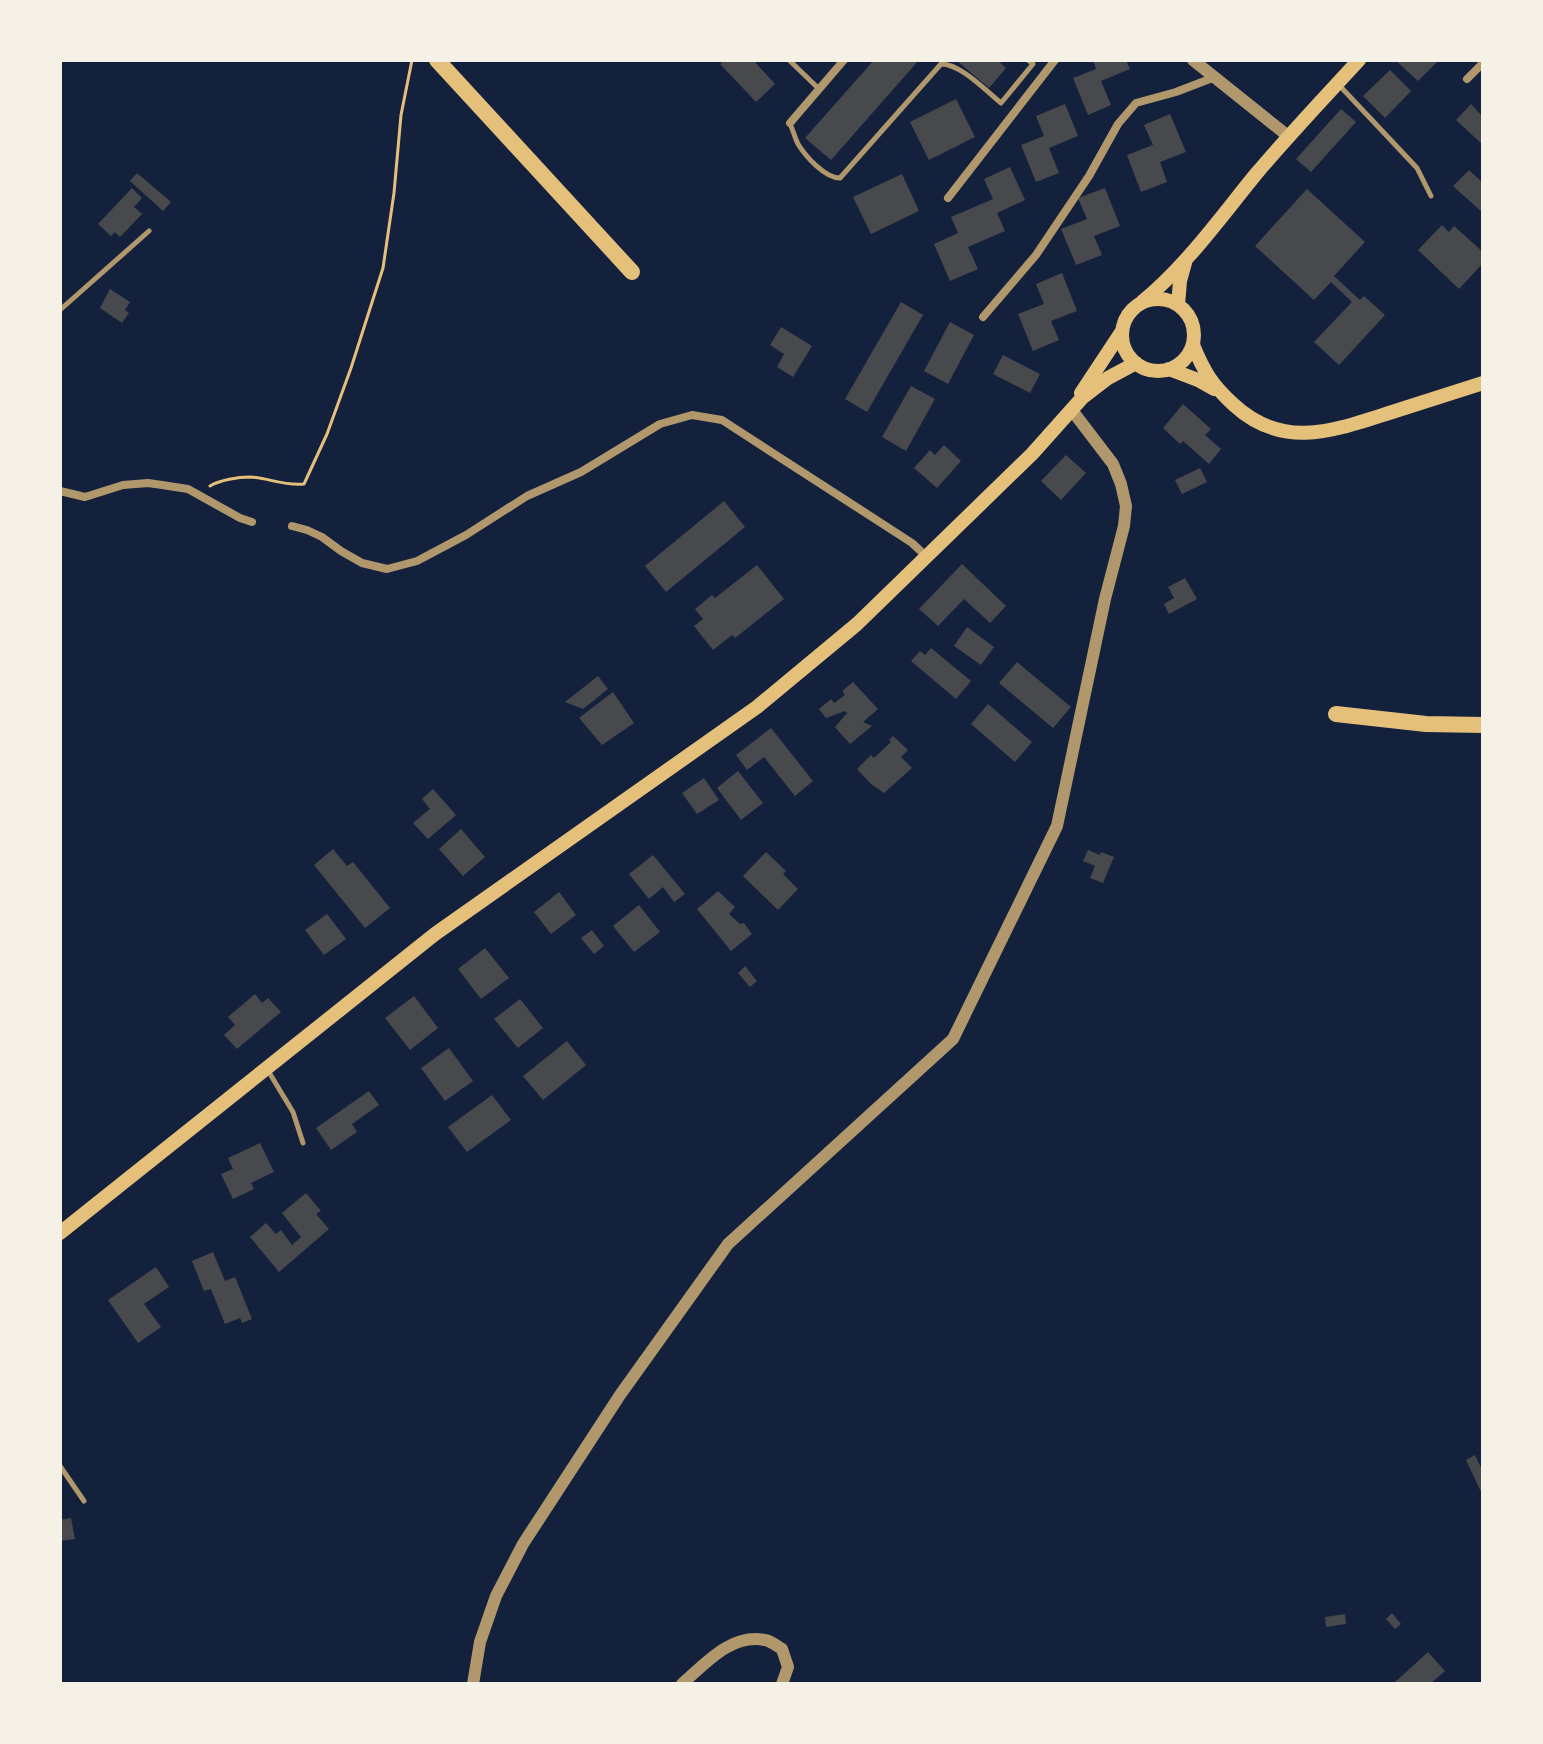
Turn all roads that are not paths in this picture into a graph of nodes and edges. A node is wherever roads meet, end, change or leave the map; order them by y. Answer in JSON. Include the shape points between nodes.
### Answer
{"nodes":[{"id":1,"x":437,"y":60,"type":"edge"},
{"id":2,"x":789,"y":60,"type":"edge"},
{"id":3,"x":844,"y":60,"type":"edge"},
{"id":4,"x":1028,"y":60,"type":"edge"},
{"id":5,"x":1055,"y":60,"type":"edge"},
{"id":6,"x":1193,"y":60,"type":"edge"},
{"id":7,"x":1359,"y":60,"type":"edge"},
{"id":8,"x":1483,"y":63,"type":"edge"},
{"id":9,"x":1215,"y":77,"type":"junction"},
{"id":10,"x":1467,"y":79,"type":"dead end"},
{"id":11,"x":1338,"y":83,"type":"junction"},
{"id":12,"x":818,"y":88,"type":"junction"},
{"id":13,"x":790,"y":123,"type":"joint"},
{"id":14,"x":1288,"y":136,"type":"junction"},
{"id":15,"x":1431,"y":196,"type":"dead end"},
{"id":16,"x":948,"y":198,"type":"dead end"},
{"id":17,"x":149,"y":231,"type":"dead end"},
{"id":18,"x":1186,"y":259,"type":"junction"},
{"id":19,"x":632,"y":272,"type":"dead end"},
{"id":20,"x":1142,"y":302,"type":"junction"},
{"id":21,"x":1178,"y":305,"type":"junction"},
{"id":22,"x":60,"y":310,"type":"edge"},
{"id":23,"x":983,"y":317,"type":"dead end"},
{"id":24,"x":1122,"y":330,"type":"junction"},
{"id":25,"x":1193,"y":345,"type":"junction"},
{"id":26,"x":1136,"y":363,"type":"junction"},
{"id":27,"x":1169,"y":369,"type":"junction"},
{"id":28,"x":1483,"y":383,"type":"edge"},
{"id":29,"x":1224,"y":396,"type":"junction"},
{"id":30,"x":1071,"y":409,"type":"junction"},
{"id":31,"x":60,"y":491,"type":"edge"},
{"id":32,"x":252,"y":522,"type":"dead end"},
{"id":33,"x":292,"y":526,"type":"dead end"},
{"id":34,"x":926,"y":556,"type":"junction"},
{"id":35,"x":1336,"y":714,"type":"dead end"},
{"id":36,"x":1483,"y":725,"type":"edge"},
{"id":37,"x":266,"y":1068,"type":"junction"},
{"id":38,"x":303,"y":1143,"type":"dead end"},
{"id":39,"x":60,"y":1233,"type":"edge"},
{"id":40,"x":60,"y":1466,"type":"edge"},
{"id":41,"x":84,"y":1501,"type":"dead end"},
{"id":42,"x":473,"y":1684,"type":"edge"},
{"id":43,"x":682,"y":1684,"type":"edge"},
{"id":44,"x":782,"y":1684,"type":"edge"}],
"edges":[{"from":1,"to":19,"type":"main road"},
{"from":2,"to":12,"type":"lane"},
{"from":3,"to":12,"type":"street"},
{"from":4,"to":13,"type":"lane","via":[[1033,64],[1001,103],[960,69],[941,64],[840,178],[825,174],[799,145]]},
{"from":5,"to":16,"type":"street"},
{"from":6,"to":9,"type":"street"},
{"from":7,"to":11,"type":"main road"},
{"from":8,"to":10,"type":"street"},
{"from":9,"to":14,"type":"street"},
{"from":9,"to":23,"type":"street","via":[[1136,103],[1036,255]]},
{"from":11,"to":14,"type":"main road"},
{"from":11,"to":15,"type":"lane","via":[[1417,168]]},
{"from":12,"to":13,"type":"street"},
{"from":14,"to":18,"type":"main road"},
{"from":17,"to":22,"type":"lane"},
{"from":18,"to":20,"type":"main road"},
{"from":18,"to":21,"type":"main road"},
{"from":20,"to":21,"type":"main road","via":[[1160,299]]},
{"from":20,"to":24,"type":"main road","via":[[1132,309]]},
{"from":21,"to":25,"type":"main road","via":[[1192,322]]},
{"from":24,"to":26,"type":"main road"},
{"from":24,"to":30,"type":"main road"},
{"from":25,"to":27,"type":"main road"},
{"from":25,"to":29,"type":"main road","via":[[1202,369]]},
{"from":26,"to":27,"type":"main road","via":[[1157,371]]},
{"from":26,"to":30,"type":"main road"},
{"from":27,"to":29,"type":"main road"},
{"from":28,"to":29,"type":"main road","via":[[1319,432],[1269,429]]},
{"from":30,"to":34,"type":"main road"},
{"from":30,"to":42,"type":"street","via":[[1113,464],[1126,506],[1057,826],[953,1039],[728,1244],[620,1395],[523,1544],[496,1596]]},
{"from":31,"to":32,"type":"street","via":[[85,497],[148,483],[188,489]]},
{"from":33,"to":34,"type":"street","via":[[322,537],[362,563],[387,569],[417,561],[660,424],[692,415],[722,420]]},
{"from":34,"to":37,"type":"main road","via":[[857,624],[757,707],[435,934]]},
{"from":35,"to":36,"type":"main road"},
{"from":37,"to":38,"type":"lane","via":[[293,1112]]},
{"from":37,"to":39,"type":"main road"},
{"from":40,"to":41,"type":"lane"},
{"from":43,"to":44,"type":"street","via":[[723,1648],[746,1639],[767,1640],[782,1649],[788,1667]]}]}
